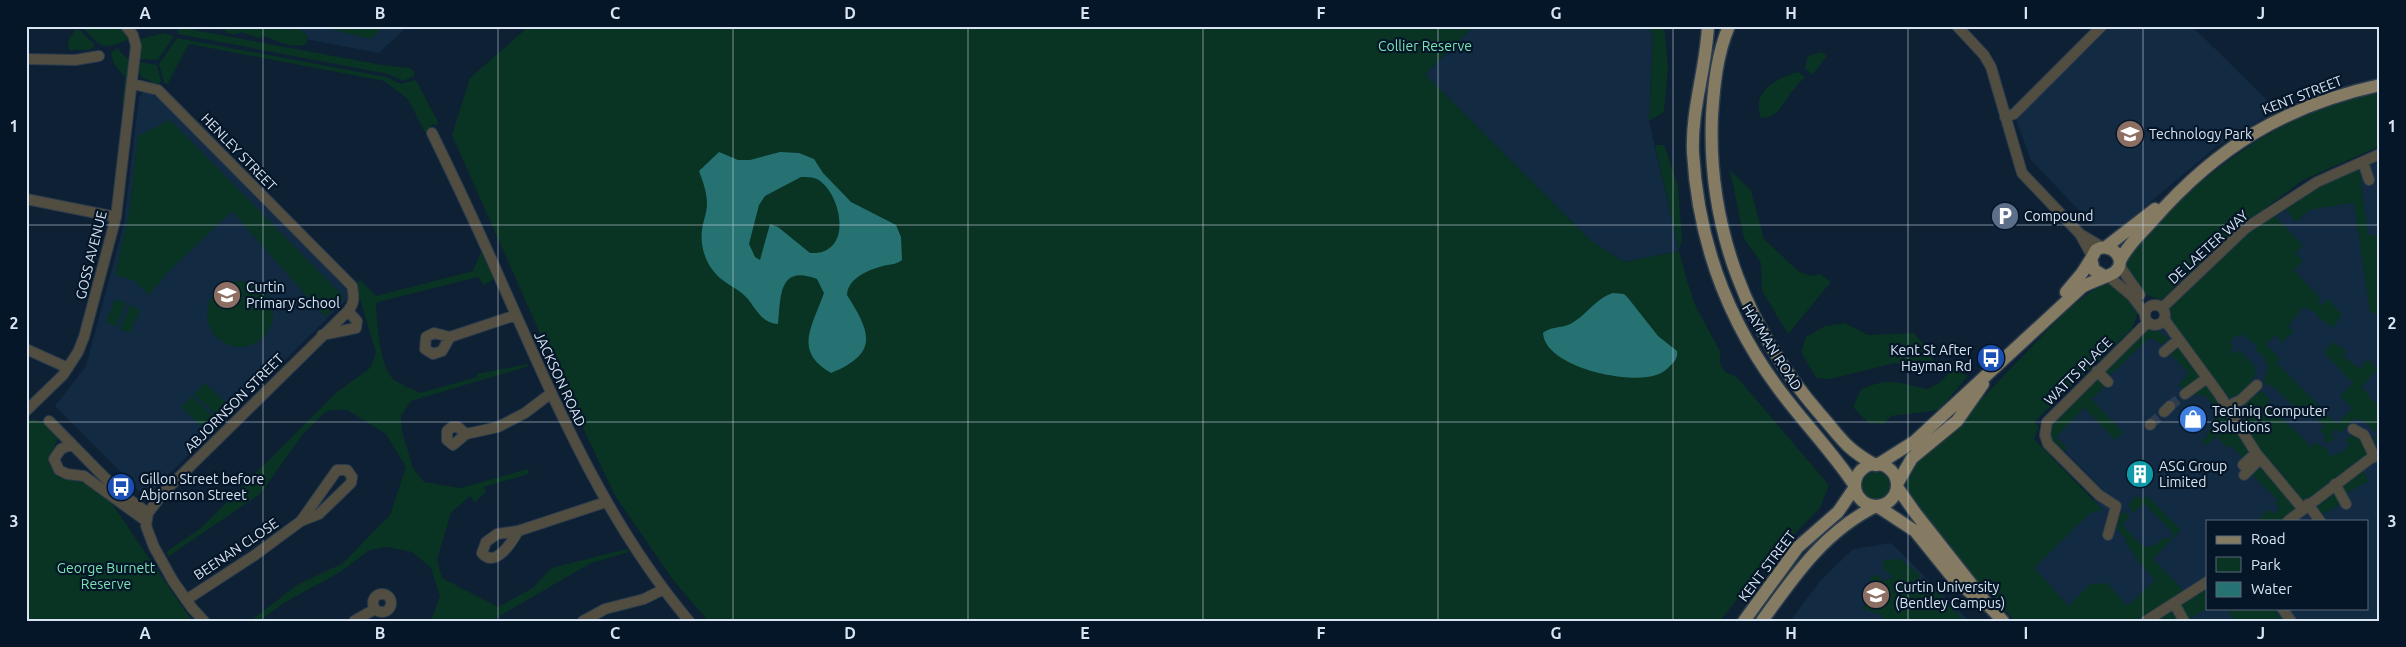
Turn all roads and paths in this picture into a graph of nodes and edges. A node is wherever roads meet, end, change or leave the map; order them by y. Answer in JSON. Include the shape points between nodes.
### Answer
{"nodes":[{"id":1,"x":126,"y":26,"type":"edge"},
{"id":2,"x":1708,"y":26,"type":"edge"},
{"id":3,"x":1729,"y":26,"type":"edge"},
{"id":4,"x":1957,"y":26,"type":"edge"},
{"id":5,"x":2102,"y":26,"type":"edge"},
{"id":6,"x":99,"y":56,"type":"dead end"},
{"id":7,"x":26,"y":59,"type":"edge"},
{"id":8,"x":133,"y":84,"type":"junction"},
{"id":9,"x":2380,"y":85,"type":"edge"},
{"id":10,"x":2005,"y":117,"type":"junction"},
{"id":11,"x":432,"y":133,"type":"dead end"},
{"id":12,"x":2380,"y":154,"type":"edge"},
{"id":13,"x":2363,"y":162,"type":"junction"},
{"id":14,"x":2369,"y":180,"type":"dead end"},
{"id":15,"x":26,"y":199,"type":"edge"},
{"id":16,"x":2170,"y":199,"type":"junction"},
{"id":17,"x":116,"y":217,"type":"junction"},
{"id":18,"x":2080,"y":234,"type":"junction"},
{"id":19,"x":2104,"y":247,"type":"junction"},
{"id":20,"x":2091,"y":258,"type":"junction"},
{"id":21,"x":2120,"y":263,"type":"junction"},
{"id":22,"x":2106,"y":276,"type":"junction"},
{"id":23,"x":354,"y":300,"type":"joint"},
{"id":24,"x":348,"y":311,"type":"junction"},
{"id":25,"x":516,"y":315,"type":"junction"},
{"id":26,"x":2049,"y":316,"type":"junction"},
{"id":27,"x":2153,"y":317,"type":"junction"},
{"id":28,"x":322,"y":335,"type":"junction"},
{"id":29,"x":450,"y":338,"type":"dead end"},
{"id":30,"x":2177,"y":339,"type":"junction"},
{"id":31,"x":26,"y":349,"type":"edge"},
{"id":32,"x":2164,"y":352,"type":"dead end"},
{"id":33,"x":68,"y":368,"type":"junction"},
{"id":34,"x":2097,"y":371,"type":"junction"},
{"id":35,"x":1988,"y":375,"type":"junction"},
{"id":36,"x":2207,"y":378,"type":"junction"},
{"id":37,"x":2108,"y":382,"type":"dead end"},
{"id":38,"x":2257,"y":385,"type":"dead end"},
{"id":39,"x":550,"y":394,"type":"junction"},
{"id":40,"x":2185,"y":394,"type":"tunnel mouth"},
{"id":41,"x":2226,"y":407,"type":"junction"},
{"id":42,"x":26,"y":412,"type":"edge"},
{"id":43,"x":49,"y":421,"type":"dead end"},
{"id":44,"x":2353,"y":429,"type":"dead end"},
{"id":45,"x":466,"y":434,"type":"dead end"},
{"id":46,"x":72,"y":444,"type":"junction"},
{"id":47,"x":2258,"y":456,"type":"junction"},
{"id":48,"x":2377,"y":456,"type":"edge"},
{"id":49,"x":1876,"y":465,"type":"junction"},
{"id":50,"x":2244,"y":470,"type":"dead end"},
{"id":51,"x":2335,"y":484,"type":"junction"},
{"id":52,"x":1897,"y":485,"type":"junction"},
{"id":53,"x":1855,"y":487,"type":"junction"},
{"id":54,"x":606,"y":502,"type":"junction"},
{"id":55,"x":2346,"y":504,"type":"dead end"},
{"id":56,"x":1877,"y":506,"type":"junction"},
{"id":57,"x":2305,"y":506,"type":"junction"},
{"id":58,"x":144,"y":515,"type":"junction"},
{"id":59,"x":2289,"y":520,"type":"edge"},
{"id":60,"x":2319,"y":520,"type":"edge"},
{"id":61,"x":301,"y":521,"type":"junction"},
{"id":62,"x":518,"y":530,"type":"dead end"},
{"id":63,"x":2108,"y":535,"type":"dead end"},
{"id":64,"x":2206,"y":583,"type":"edge"},
{"id":65,"x":662,"y":590,"type":"junction"},
{"id":66,"x":186,"y":600,"type":"junction"},
{"id":67,"x":2174,"y":603,"type":"junction"},
{"id":68,"x":1987,"y":604,"type":"junction"},
{"id":69,"x":375,"y":608,"type":"dead end"},
{"id":70,"x":2283,"y":610,"type":"edge"},
{"id":71,"x":204,"y":621,"type":"edge"},
{"id":72,"x":354,"y":621,"type":"edge"},
{"id":73,"x":583,"y":621,"type":"edge"},
{"id":74,"x":689,"y":621,"type":"edge"},
{"id":75,"x":1744,"y":621,"type":"edge"},
{"id":76,"x":1762,"y":621,"type":"edge"},
{"id":77,"x":2003,"y":621,"type":"edge"},
{"id":78,"x":2146,"y":621,"type":"edge"},
{"id":79,"x":2184,"y":621,"type":"edge"},
{"id":80,"x":2291,"y":621,"type":"edge"}],
"edges":[{"from":1,"to":8,"type":"street","via":[[136,43]]},
{"from":2,"to":53,"type":"main road","name":"HAYMAN ROAD","via":[[1706,54],[1695,99],[1693,152],[1701,218],[1717,276],[1734,316],[1769,375]]},
{"from":3,"to":49,"type":"main road","name":"HAYMAN ROAD","via":[[1720,49],[1711,143],[1717,204],[1733,266],[1754,317],[1788,376],[1844,445]]},
{"from":4,"to":10,"type":"street","via":[[1992,67]]},
{"from":5,"to":10,"type":"street","via":[[2014,114]]},
{"from":6,"to":7,"type":"street","via":[[75,60]]},
{"from":8,"to":17,"type":"street","name":"GOSS AVENUE"},
{"from":8,"to":23,"type":"street","name":"HENLEY STREET","via":[[158,90],[352,286]]},
{"from":9,"to":16,"type":"main road","name":"KENT STREET","via":[[2277,119],[2224,151]]},
{"from":10,"to":18,"type":"street","via":[[2022,173]]},
{"from":11,"to":25,"type":"street","name":"JACKSON ROAD"},
{"from":12,"to":13,"type":"street","name":"DE LAETER WAY"},
{"from":13,"to":14,"type":"street"},
{"from":13,"to":27,"type":"street","name":"DE LAETER WAY","via":[[2317,182],[2246,228],[2162,308],[2157,305]]},
{"from":15,"to":17,"type":"street"},
{"from":16,"to":19,"type":"main road","name":"KENT STREET"},
{"from":16,"to":21,"type":"main road","name":"KENT STREET","via":[[2128,245]]},
{"from":17,"to":33,"type":"street","name":"GOSS AVENUE","via":[[84,337]]},
{"from":18,"to":19,"type":"street"},
{"from":18,"to":20,"type":"street"},
{"from":19,"to":20,"type":"main road"},
{"from":19,"to":21,"type":"main road","via":[[2116,251]]},
{"from":20,"to":22,"type":"main road","via":[[2094,270]]},
{"from":20,"to":26,"type":"main road"},
{"from":21,"to":22,"type":"main road","via":[[2115,272]]},
{"from":21,"to":27,"type":"street"},
{"from":22,"to":26,"type":"main road","via":[[2082,287]]},
{"from":22,"to":27,"type":"street"},
{"from":23,"to":24,"type":"street","name":"ABJORNSON STREET"},
{"from":24,"to":28,"type":"street","name":"ABJORNSON STREET"},
{"from":24,"to":28,"type":"street","via":[[357,321],[356,328]]},
{"from":25,"to":29,"type":"street"},
{"from":25,"to":39,"type":"street","name":"JACKSON ROAD"},
{"from":26,"to":35,"type":"main road"},
{"from":27,"to":30,"type":"street"},
{"from":27,"to":34,"type":"street","name":"WATTS PLACE"},
{"from":28,"to":58,"type":"street","name":"ABJORNSON STREET"},
{"from":30,"to":32,"type":"street"},
{"from":30,"to":36,"type":"street"},
{"from":31,"to":33,"type":"street"},
{"from":33,"to":42,"type":"street","name":"GOSS AVENUE"},
{"from":34,"to":37,"type":"street"},
{"from":34,"to":63,"type":"street","name":"WATTS PLACE","via":[[2047,422],[2045,435],[2048,444],[2099,495],[2116,506]]},
{"from":35,"to":49,"type":"main road","via":[[1915,441]]},
{"from":35,"to":52,"type":"main road","via":[[1957,421],[1912,458]]},
{"from":36,"to":40,"type":"street"},
{"from":36,"to":41,"type":"street"},
{"from":38,"to":41,"type":"street","via":[[2241,400]]},
{"from":39,"to":45,"type":"street","via":[[525,413],[498,427]]},
{"from":39,"to":54,"type":"street","name":"JACKSON ROAD"},
{"from":41,"to":47,"type":"street"},
{"from":43,"to":46,"type":"street"},
{"from":44,"to":48,"type":"street","via":[[2364,435]]},
{"from":46,"to":58,"type":"street"},
{"from":46,"to":58,"type":"street","via":[[61,449],[54,459],[59,470],[84,476]]},
{"from":47,"to":50,"type":"street"},
{"from":47,"to":57,"type":"street"},
{"from":48,"to":51,"type":"street"},
{"from":49,"to":52,"type":"main road","via":[[1889,470]]},
{"from":49,"to":53,"type":"main road","via":[[1861,471]]},
{"from":51,"to":55,"type":"street"},
{"from":51,"to":57,"type":"street"},
{"from":52,"to":56,"type":"main road","via":[[1891,500]]},
{"from":52,"to":68,"type":"main road"},
{"from":53,"to":56,"type":"main road","via":[[1863,502]]},
{"from":53,"to":75,"type":"main road","name":"KENT STREET","via":[[1838,512],[1798,547]]},
{"from":54,"to":62,"type":"street"},
{"from":54,"to":65,"type":"street","name":"JACKSON ROAD"},
{"from":56,"to":68,"type":"main road","via":[[1915,531],[1953,578]]},
{"from":56,"to":76,"type":"main road","name":"KENT STREET","via":[[1845,523],[1828,539]]},
{"from":57,"to":59,"type":"street"},
{"from":57,"to":60,"type":"street"},
{"from":58,"to":66,"type":"street","via":[[154,547]]},
{"from":61,"to":61,"type":"street","name":"BEENAN CLOSE","via":[[337,470],[347,470],[352,477],[351,483],[319,514]]},
{"from":61,"to":66,"type":"street","name":"BEENAN CLOSE"},
{"from":64,"to":67,"type":"street"},
{"from":65,"to":73,"type":"street","via":[[644,599],[606,609]]},
{"from":65,"to":74,"type":"street","name":"JACKSON ROAD"},
{"from":66,"to":71,"type":"street"},
{"from":67,"to":78,"type":"street"},
{"from":67,"to":79,"type":"street"},
{"from":68,"to":77,"type":"main road"},
{"from":69,"to":72,"type":"street"},
{"from":70,"to":80,"type":"street"}]}
